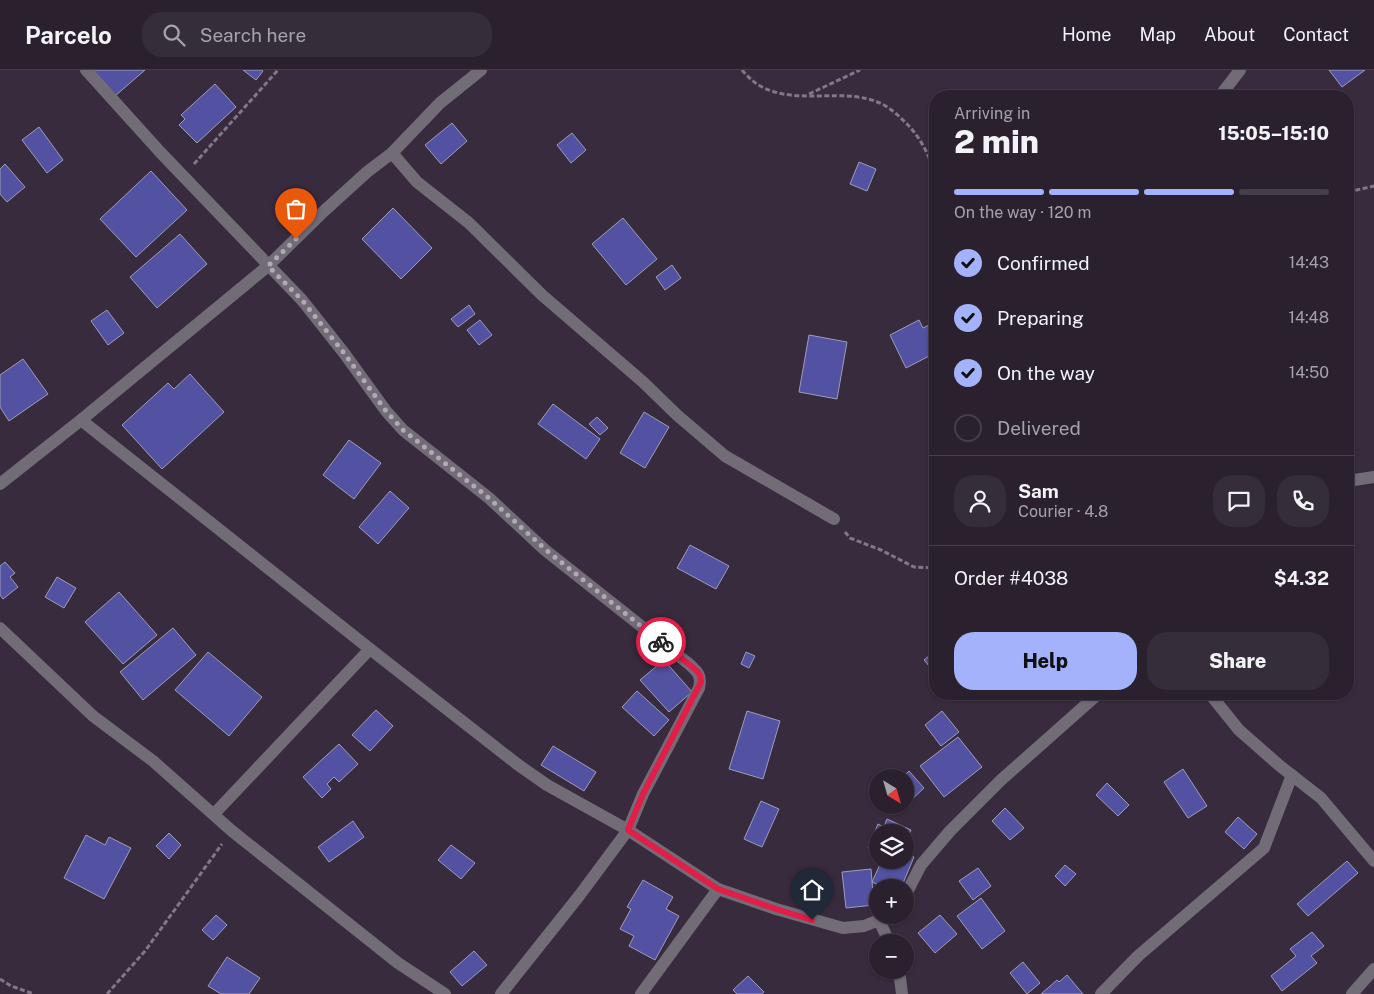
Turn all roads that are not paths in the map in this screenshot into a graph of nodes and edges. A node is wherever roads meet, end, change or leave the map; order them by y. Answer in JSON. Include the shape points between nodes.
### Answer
{"nodes":[{"id":1,"x":86,"y":70,"type":"edge"},
{"id":2,"x":481,"y":70,"type":"edge"},
{"id":3,"x":1240,"y":70,"type":"edge"},
{"id":4,"x":1225,"y":90,"type":"edge"},
{"id":5,"x":392,"y":153,"type":"junction"},
{"id":6,"x":268,"y":266,"type":"junction"},
{"id":7,"x":81,"y":420,"type":"junction"},
{"id":8,"x":1374,"y":477,"type":"edge"},
{"id":9,"x":1354,"y":481,"type":"edge"},
{"id":10,"x":0,"y":484,"type":"edge"},
{"id":11,"x":834,"y":520,"type":"road end"},
{"id":12,"x":0,"y":628,"type":"edge"},
{"id":13,"x":370,"y":649,"type":"junction"},
{"id":14,"x":1091,"y":700,"type":"edge"},
{"id":15,"x":1215,"y":700,"type":"edge"},
{"id":16,"x":1292,"y":775,"type":"junction"},
{"id":17,"x":214,"y":814,"type":"junction"},
{"id":18,"x":628,"y":830,"type":"junction"},
{"id":19,"x":1374,"y":861,"type":"edge"},
{"id":20,"x":914,"y":879,"type":"edge"},
{"id":21,"x":718,"y":889,"type":"junction"},
{"id":22,"x":869,"y":924,"type":"edge"},
{"id":23,"x":1374,"y":969,"type":"edge"},
{"id":24,"x":900,"y":979,"type":"edge"},
{"id":25,"x":445,"y":994,"type":"edge"},
{"id":26,"x":501,"y":994,"type":"edge"},
{"id":27,"x":641,"y":994,"type":"edge"},
{"id":28,"x":902,"y":994,"type":"edge"},
{"id":29,"x":1101,"y":994,"type":"edge"},
{"id":30,"x":1352,"y":994,"type":"edge"}],
"edges":[{"from":1,"to":6,"type":"street"},
{"from":2,"to":5,"type":"street","via":[[440,103]]},
{"from":3,"to":4,"type":"street"},
{"from":5,"to":6,"type":"street","via":[[367,172]]},
{"from":5,"to":11,"type":"street","via":[[417,182],[469,223],[542,295],[725,456]]},
{"from":6,"to":7,"type":"street"},
{"from":6,"to":18,"type":"street","via":[[302,300],[403,430],[700,675],[699,688]]},
{"from":7,"to":10,"type":"street"},
{"from":7,"to":13,"type":"street"},
{"from":8,"to":9,"type":"street"},
{"from":12,"to":17,"type":"street","via":[[93,716],[153,761]]},
{"from":13,"to":17,"type":"street"},
{"from":13,"to":18,"type":"street","via":[[517,764],[547,785]]},
{"from":14,"to":20,"type":"street","via":[[1001,780],[950,831],[921,865]]},
{"from":15,"to":16,"type":"street","via":[[1239,730]]},
{"from":16,"to":19,"type":"street","via":[[1321,798]]},
{"from":16,"to":29,"type":"street","via":[[1264,848],[1138,956]]},
{"from":17,"to":25,"type":"street","via":[[398,964]]},
{"from":18,"to":21,"type":"street"},
{"from":18,"to":26,"type":"street"},
{"from":21,"to":22,"type":"street","via":[[842,928]]},
{"from":21,"to":27,"type":"street"},
{"from":23,"to":30,"type":"street"},
{"from":24,"to":28,"type":"street"}]}
